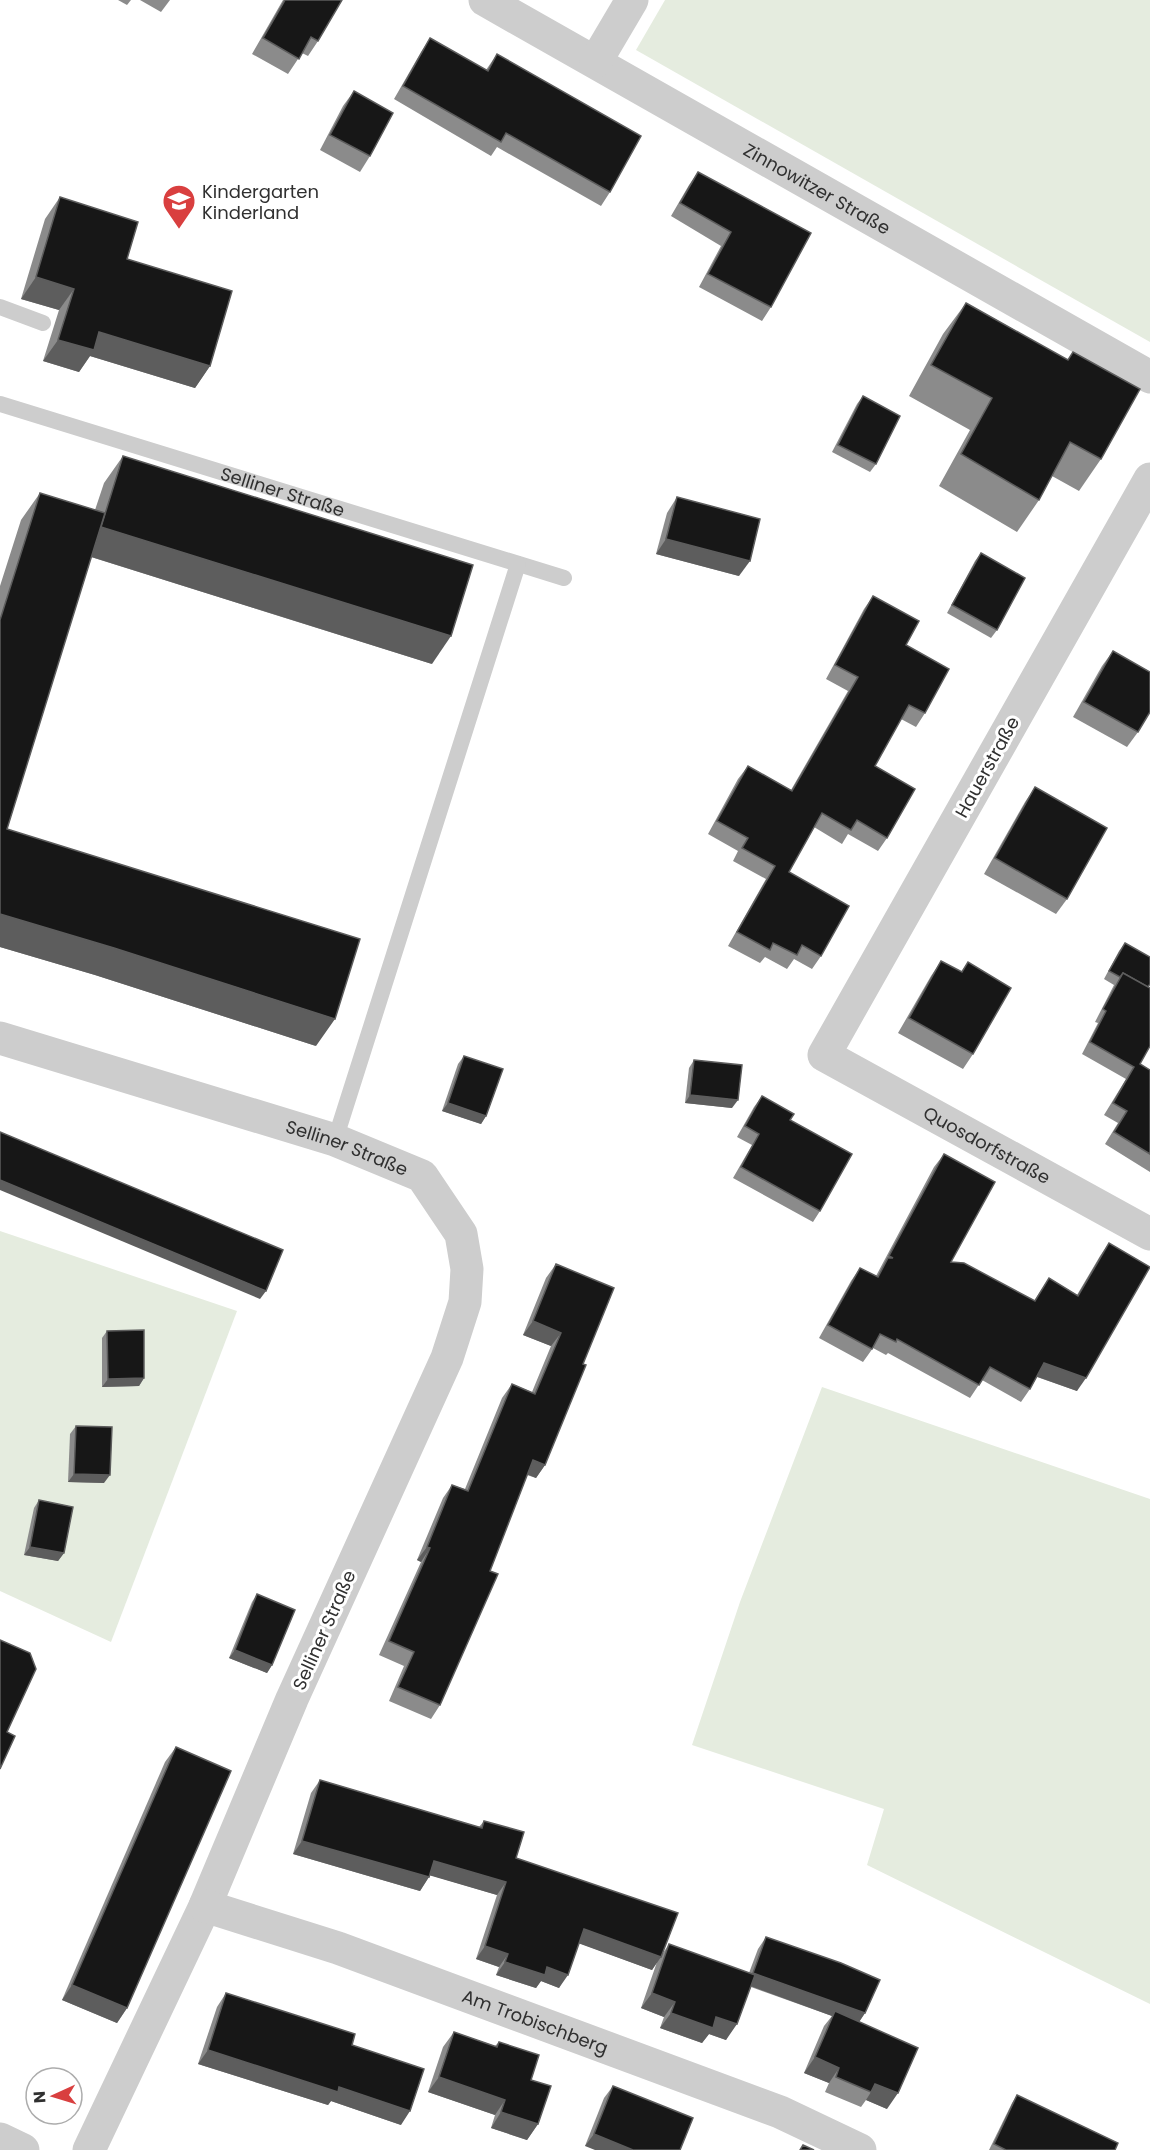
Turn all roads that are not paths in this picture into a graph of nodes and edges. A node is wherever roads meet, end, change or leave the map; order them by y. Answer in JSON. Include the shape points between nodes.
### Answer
{"nodes":[{"id":1,"x":485,"y":0,"type":"edge"},
{"id":2,"x":632,"y":0,"type":"edge"},
{"id":3,"x":596,"y":61,"type":"junction"},
{"id":4,"x":0,"y":307,"type":"edge"},
{"id":5,"x":43,"y":323,"type":"dead end"},
{"id":6,"x":1150,"y":377,"type":"edge"},
{"id":7,"x":0,"y":404,"type":"edge"},
{"id":8,"x":1150,"y":479,"type":"edge"},
{"id":9,"x":518,"y":564,"type":"junction"},
{"id":10,"x":564,"y":578,"type":"dead end"},
{"id":11,"x":0,"y":1038,"type":"edge"},
{"id":12,"x":824,"y":1055,"type":"joint"},
{"id":13,"x":335,"y":1140,"type":"junction"},
{"id":14,"x":1150,"y":1234,"type":"edge"},
{"id":15,"x":205,"y":1906,"type":"junction"},
{"id":16,"x":0,"y":2139,"type":"edge"},
{"id":17,"x":23,"y":2150,"type":"edge"},
{"id":18,"x":89,"y":2150,"type":"edge"},
{"id":19,"x":860,"y":2150,"type":"edge"}],
"edges":[{"from":1,"to":3,"type":"street","name":"Zinnowitzer Straße"},
{"from":2,"to":3,"type":"street"},
{"from":3,"to":6,"type":"street","name":"Zinnowitzer Straße"},
{"from":4,"to":5,"type":"lane"},
{"from":7,"to":9,"type":"lane","name":"Selliner Straße"},
{"from":8,"to":12,"type":"street","name":"Hauerstraße"},
{"from":9,"to":10,"type":"lane","name":"Selliner Straße"},
{"from":9,"to":13,"type":"lane"},
{"from":11,"to":13,"type":"street","name":"Selliner Straße"},
{"from":12,"to":14,"type":"street","name":"Quosdorfstraße"},
{"from":13,"to":15,"type":"street","name":"Selliner Straße","via":[[422,1176],[461,1234],[467,1269],[465,1302],[447,1358],[292,1699]]},
{"from":15,"to":18,"type":"street"},
{"from":15,"to":19,"type":"street","name":"Am Trobischberg","via":[[338,1948],[780,2112]]},
{"from":16,"to":17,"type":"street"}]}
